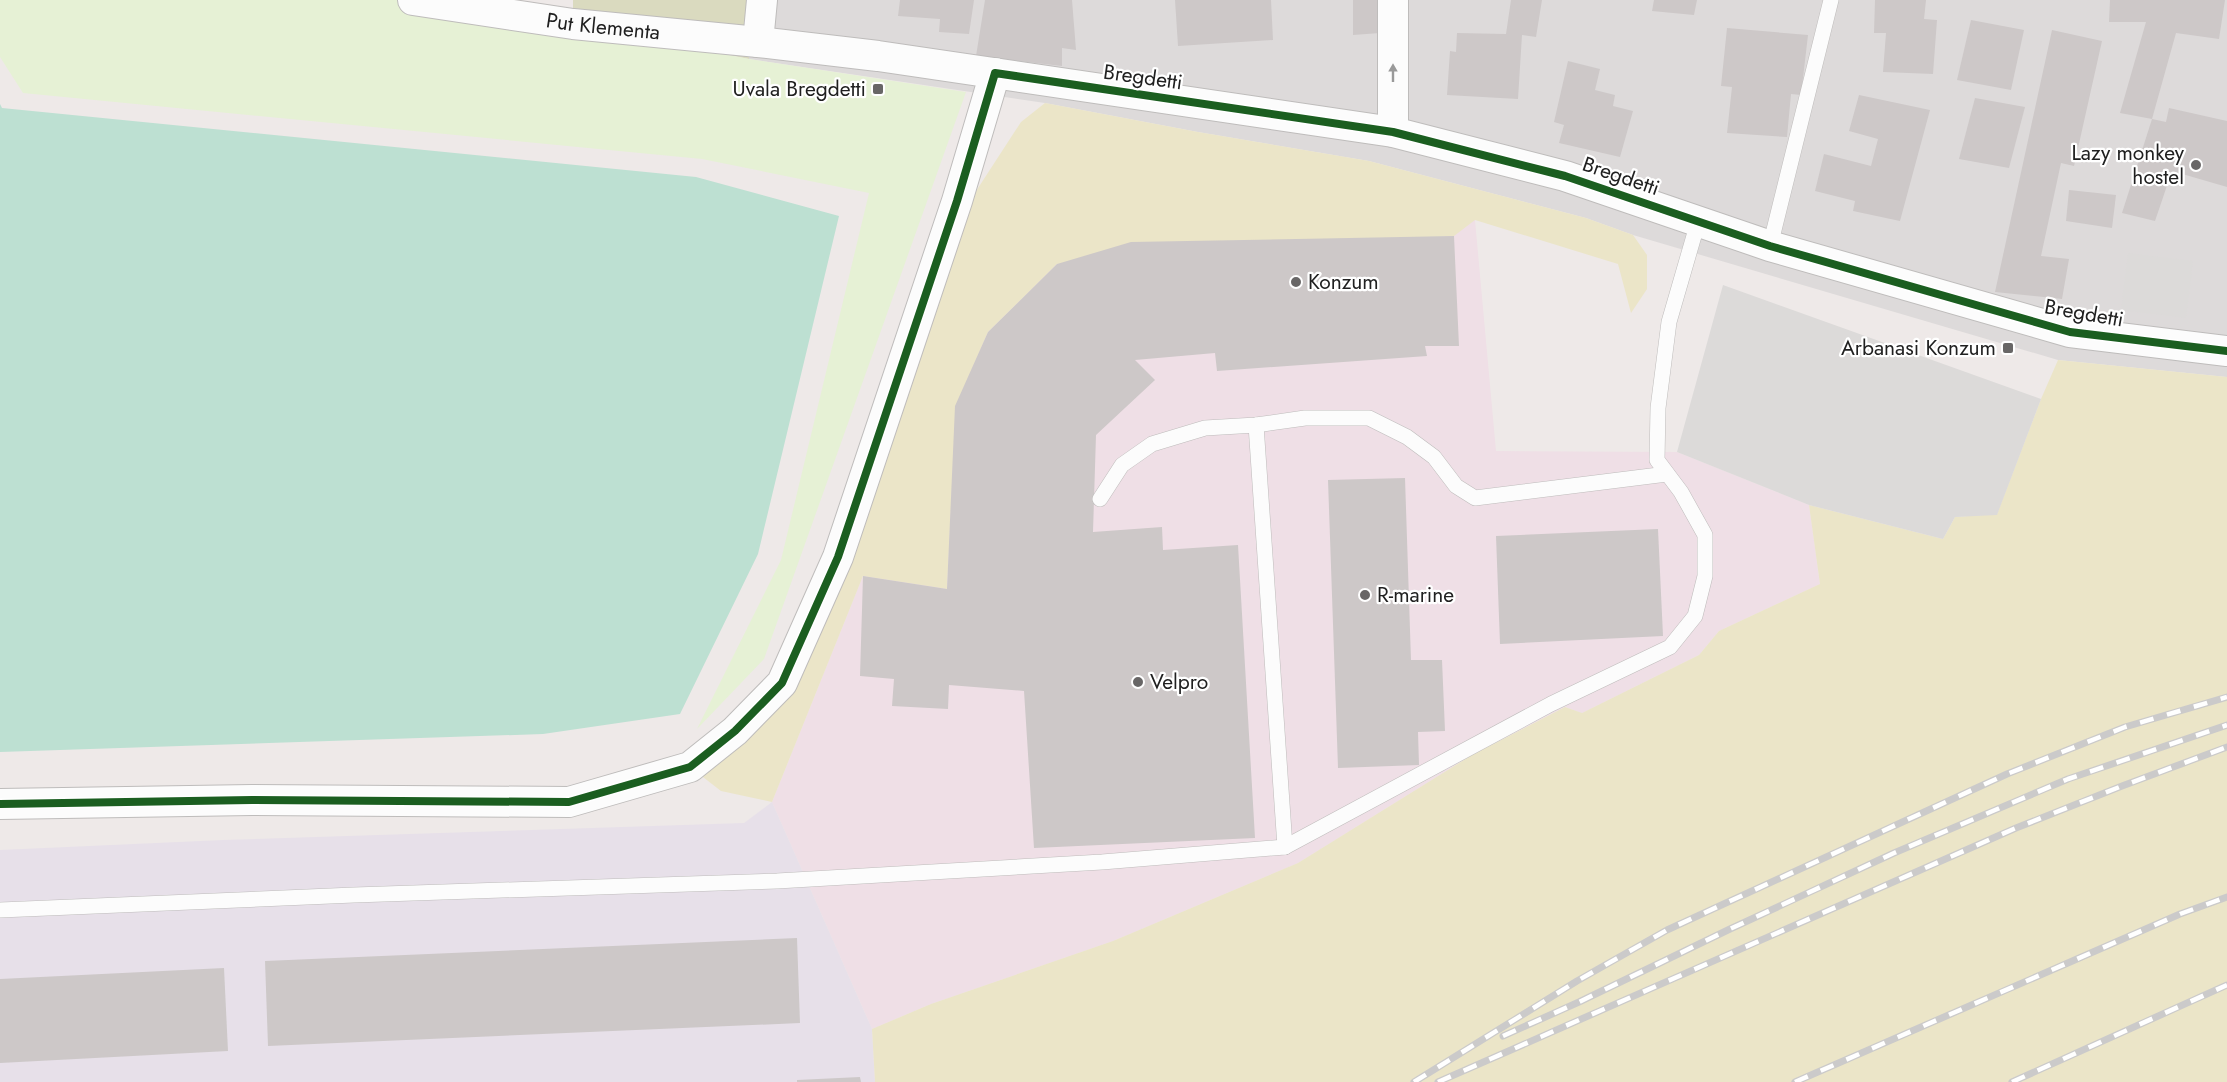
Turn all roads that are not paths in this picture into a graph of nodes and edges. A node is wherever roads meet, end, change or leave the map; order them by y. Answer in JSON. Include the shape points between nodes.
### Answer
{"nodes":[{"id":1,"x":413,"y":0,"type":"edge"},
{"id":2,"x":762,"y":0,"type":"edge"},
{"id":3,"x":1393,"y":0,"type":"edge"},
{"id":4,"x":1832,"y":0,"type":"edge"},
{"id":5,"x":758,"y":42,"type":"junction"},
{"id":6,"x":995,"y":73,"type":"junction"},
{"id":7,"x":1393,"y":132,"type":"junction"},
{"id":8,"x":1698,"y":222,"type":"junction"},
{"id":9,"x":1770,"y":246,"type":"junction"},
{"id":10,"x":2227,"y":351,"type":"edge"},
{"id":11,"x":1256,"y":425,"type":"junction"},
{"id":12,"x":1667,"y":474,"type":"junction"},
{"id":13,"x":1100,"y":499,"type":"dead end"},
{"id":14,"x":0,"y":804,"type":"edge"},
{"id":15,"x":1285,"y":847,"type":"junction"},
{"id":16,"x":0,"y":910,"type":"edge"}],
"edges":[{"from":1,"to":5,"type":"street","name":"Put Klementa","via":[[573,24]]},
{"from":2,"to":5,"type":"street"},
{"from":7,"to":3,"type":"street","one_way":true},
{"from":4,"to":9,"type":"lane"},
{"from":5,"to":6,"type":"street","name":"Bregdetti"},
{"from":6,"to":7,"type":"street","name":"Bregdetti"},
{"from":6,"to":14,"type":"street","via":[[957,201],[838,557],[782,683],[735,731],[690,767],[569,802],[252,800]]},
{"from":7,"to":8,"type":"street","name":"Bregdetti","via":[[1565,176]]},
{"from":8,"to":9,"type":"street","name":"Bregdetti"},
{"from":8,"to":12,"type":"lane","via":[[1669,321],[1659,397],[1657,460]]},
{"from":9,"to":10,"type":"street","name":"Bregdetti","via":[[2070,332]]},
{"from":11,"to":12,"type":"lane","via":[[1305,418],[1368,418],[1407,437],[1434,457],[1455,486],[1475,498]]},
{"from":11,"to":13,"type":"lane","via":[[1206,428],[1152,444],[1122,465]]},
{"from":11,"to":15,"type":"lane"},
{"from":12,"to":15,"type":"lane","via":[[1705,535],[1705,576],[1695,615],[1670,647],[1551,704]]},
{"from":15,"to":16,"type":"lane","via":[[777,881]]}]}
